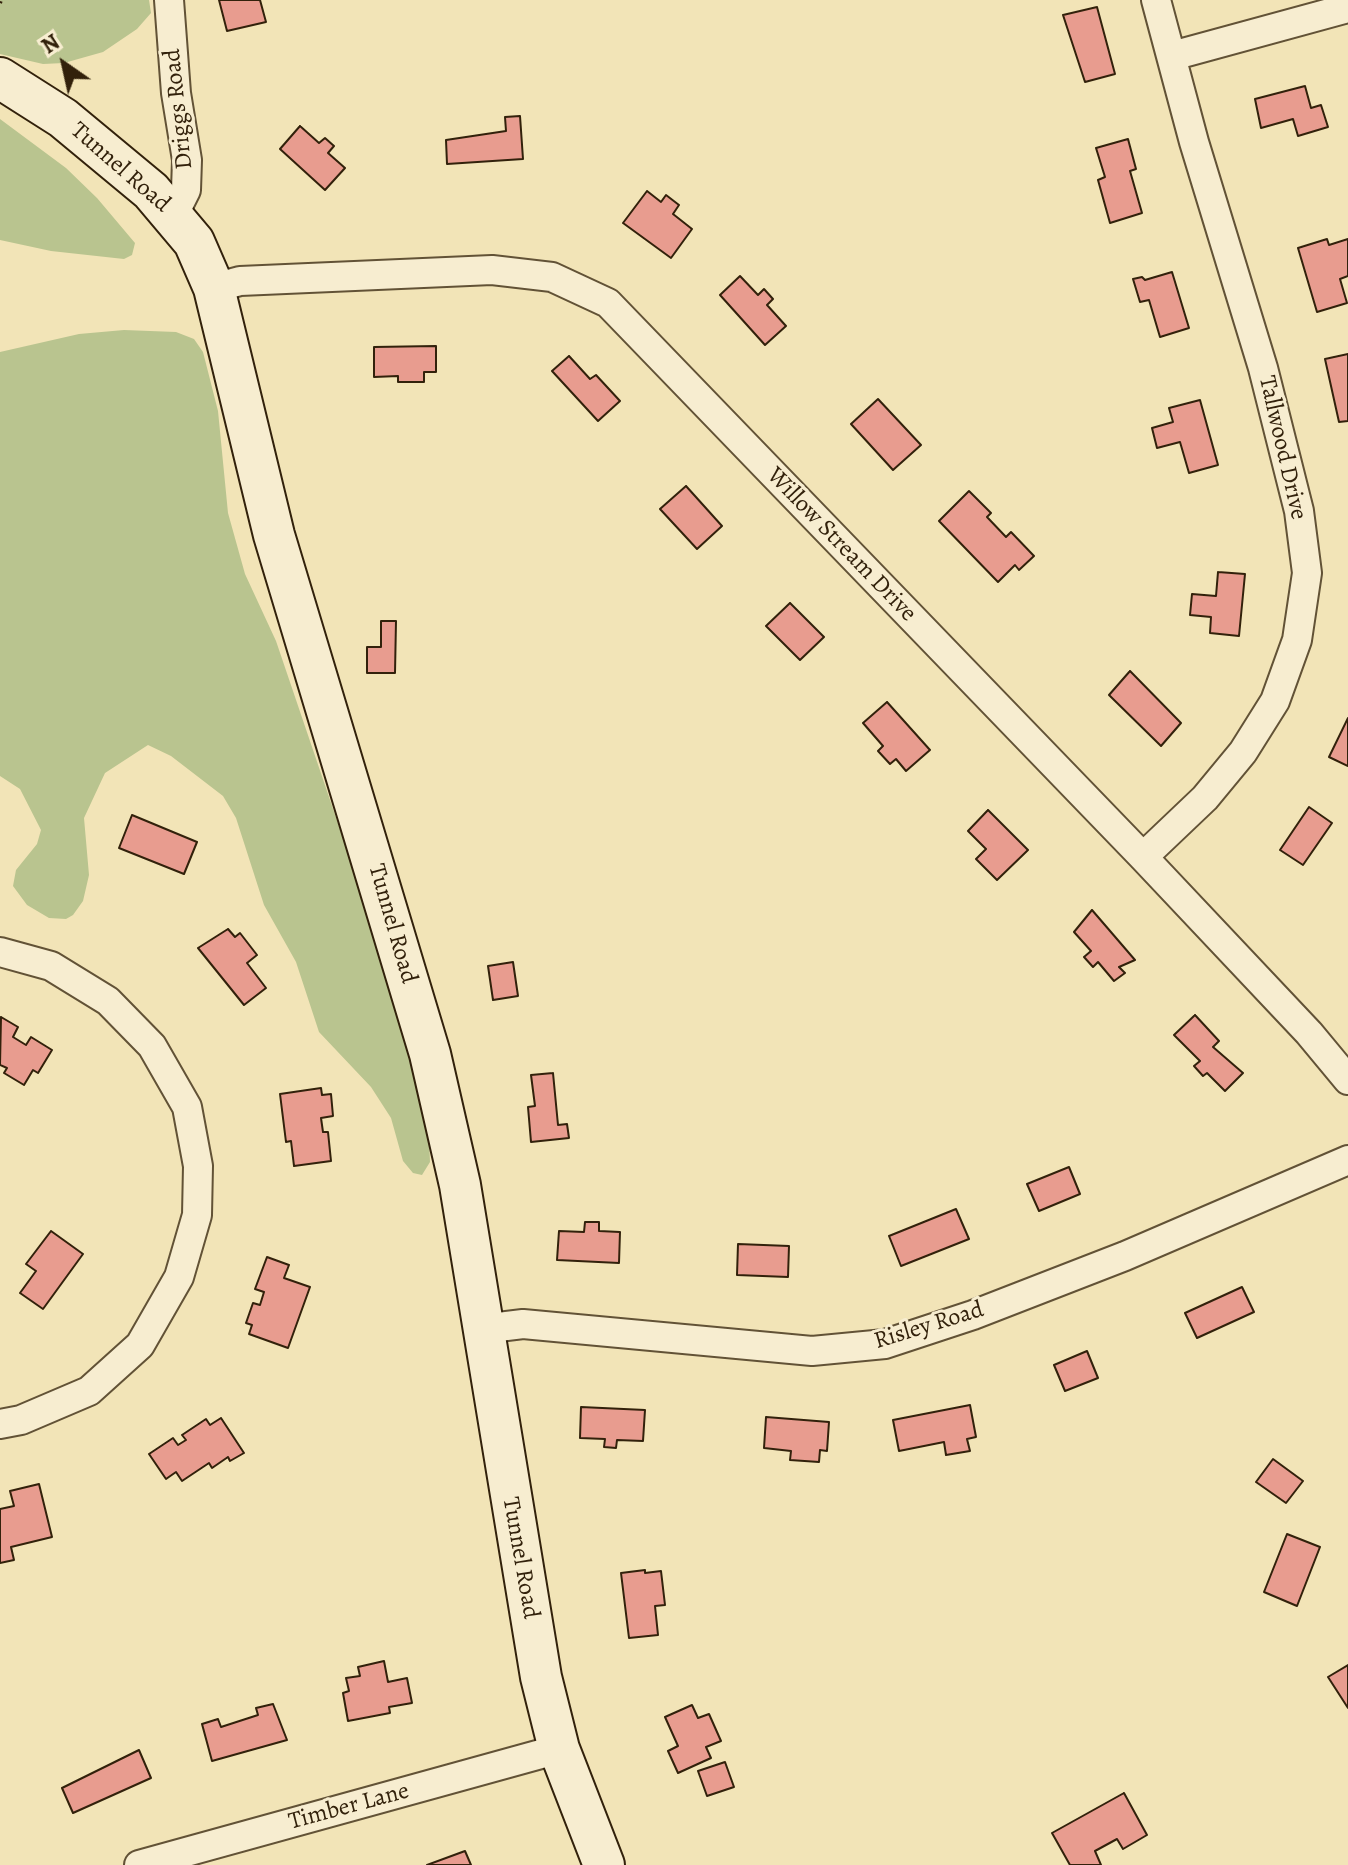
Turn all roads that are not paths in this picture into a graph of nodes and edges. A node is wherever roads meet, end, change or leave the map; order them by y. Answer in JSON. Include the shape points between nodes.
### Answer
{"nodes":[{"id":1,"x":169,"y":0,"type":"edge"},
{"id":2,"x":1156,"y":0,"type":"edge"},
{"id":3,"x":1348,"y":8,"type":"edge"},
{"id":4,"x":1172,"y":56,"type":"junction"},
{"id":5,"x":0,"y":78,"type":"edge"},
{"id":6,"x":174,"y":214,"type":"junction"},
{"id":7,"x":214,"y":288,"type":"junction"},
{"id":8,"x":1143,"y":857,"type":"junction"},
{"id":9,"x":0,"y":952,"type":"edge"},
{"id":10,"x":1348,"y":1080,"type":"edge"},
{"id":11,"x":1348,"y":1160,"type":"edge"},
{"id":12,"x":482,"y":1329,"type":"junction"},
{"id":13,"x":0,"y":1424,"type":"edge"},
{"id":14,"x":559,"y":1749,"type":"junction"},
{"id":15,"x":139,"y":1865,"type":"edge"},
{"id":16,"x":604,"y":1865,"type":"edge"}],
"edges":[{"from":1,"to":6,"type":"street","name":"Driggs Road","via":[[187,160],[186,190]]},
{"from":2,"to":4,"type":"street","name":"Tallwood Drive"},
{"from":3,"to":4,"type":"street"},
{"from":4,"to":8,"type":"street","name":"Tallwood Drive","via":[[1263,368],[1299,511],[1307,573],[1297,640],[1275,701],[1205,798]]},
{"from":5,"to":6,"type":"main road","name":"Tunnel Road","via":[[63,118]]},
{"from":6,"to":7,"type":"main road","name":"Tunnel Road","via":[[194,242]]},
{"from":7,"to":8,"type":"street","name":"Willow Stream Drive","via":[[240,281],[492,270],[552,277],[608,303]]},
{"from":7,"to":12,"type":"main road","name":"Tunnel Road","via":[[274,535],[430,1054],[460,1185]]},
{"from":8,"to":10,"type":"street","name":"Willow Stream Drive"},
{"from":9,"to":13,"type":"street","via":[[51,966],[108,1001],[152,1046],[187,1107],[198,1166],[197,1215],[179,1277],[140,1345],[89,1391]]},
{"from":11,"to":12,"type":"street","name":"Risley Road","via":[[1125,1256],[885,1344],[812,1351],[523,1324]]},
{"from":12,"to":14,"type":"main road","name":"Tunnel Road","via":[[530,1620]]},
{"from":14,"to":15,"type":"street","name":"Timber Lane"},
{"from":14,"to":16,"type":"main road","name":"Tunnel Road"}]}
